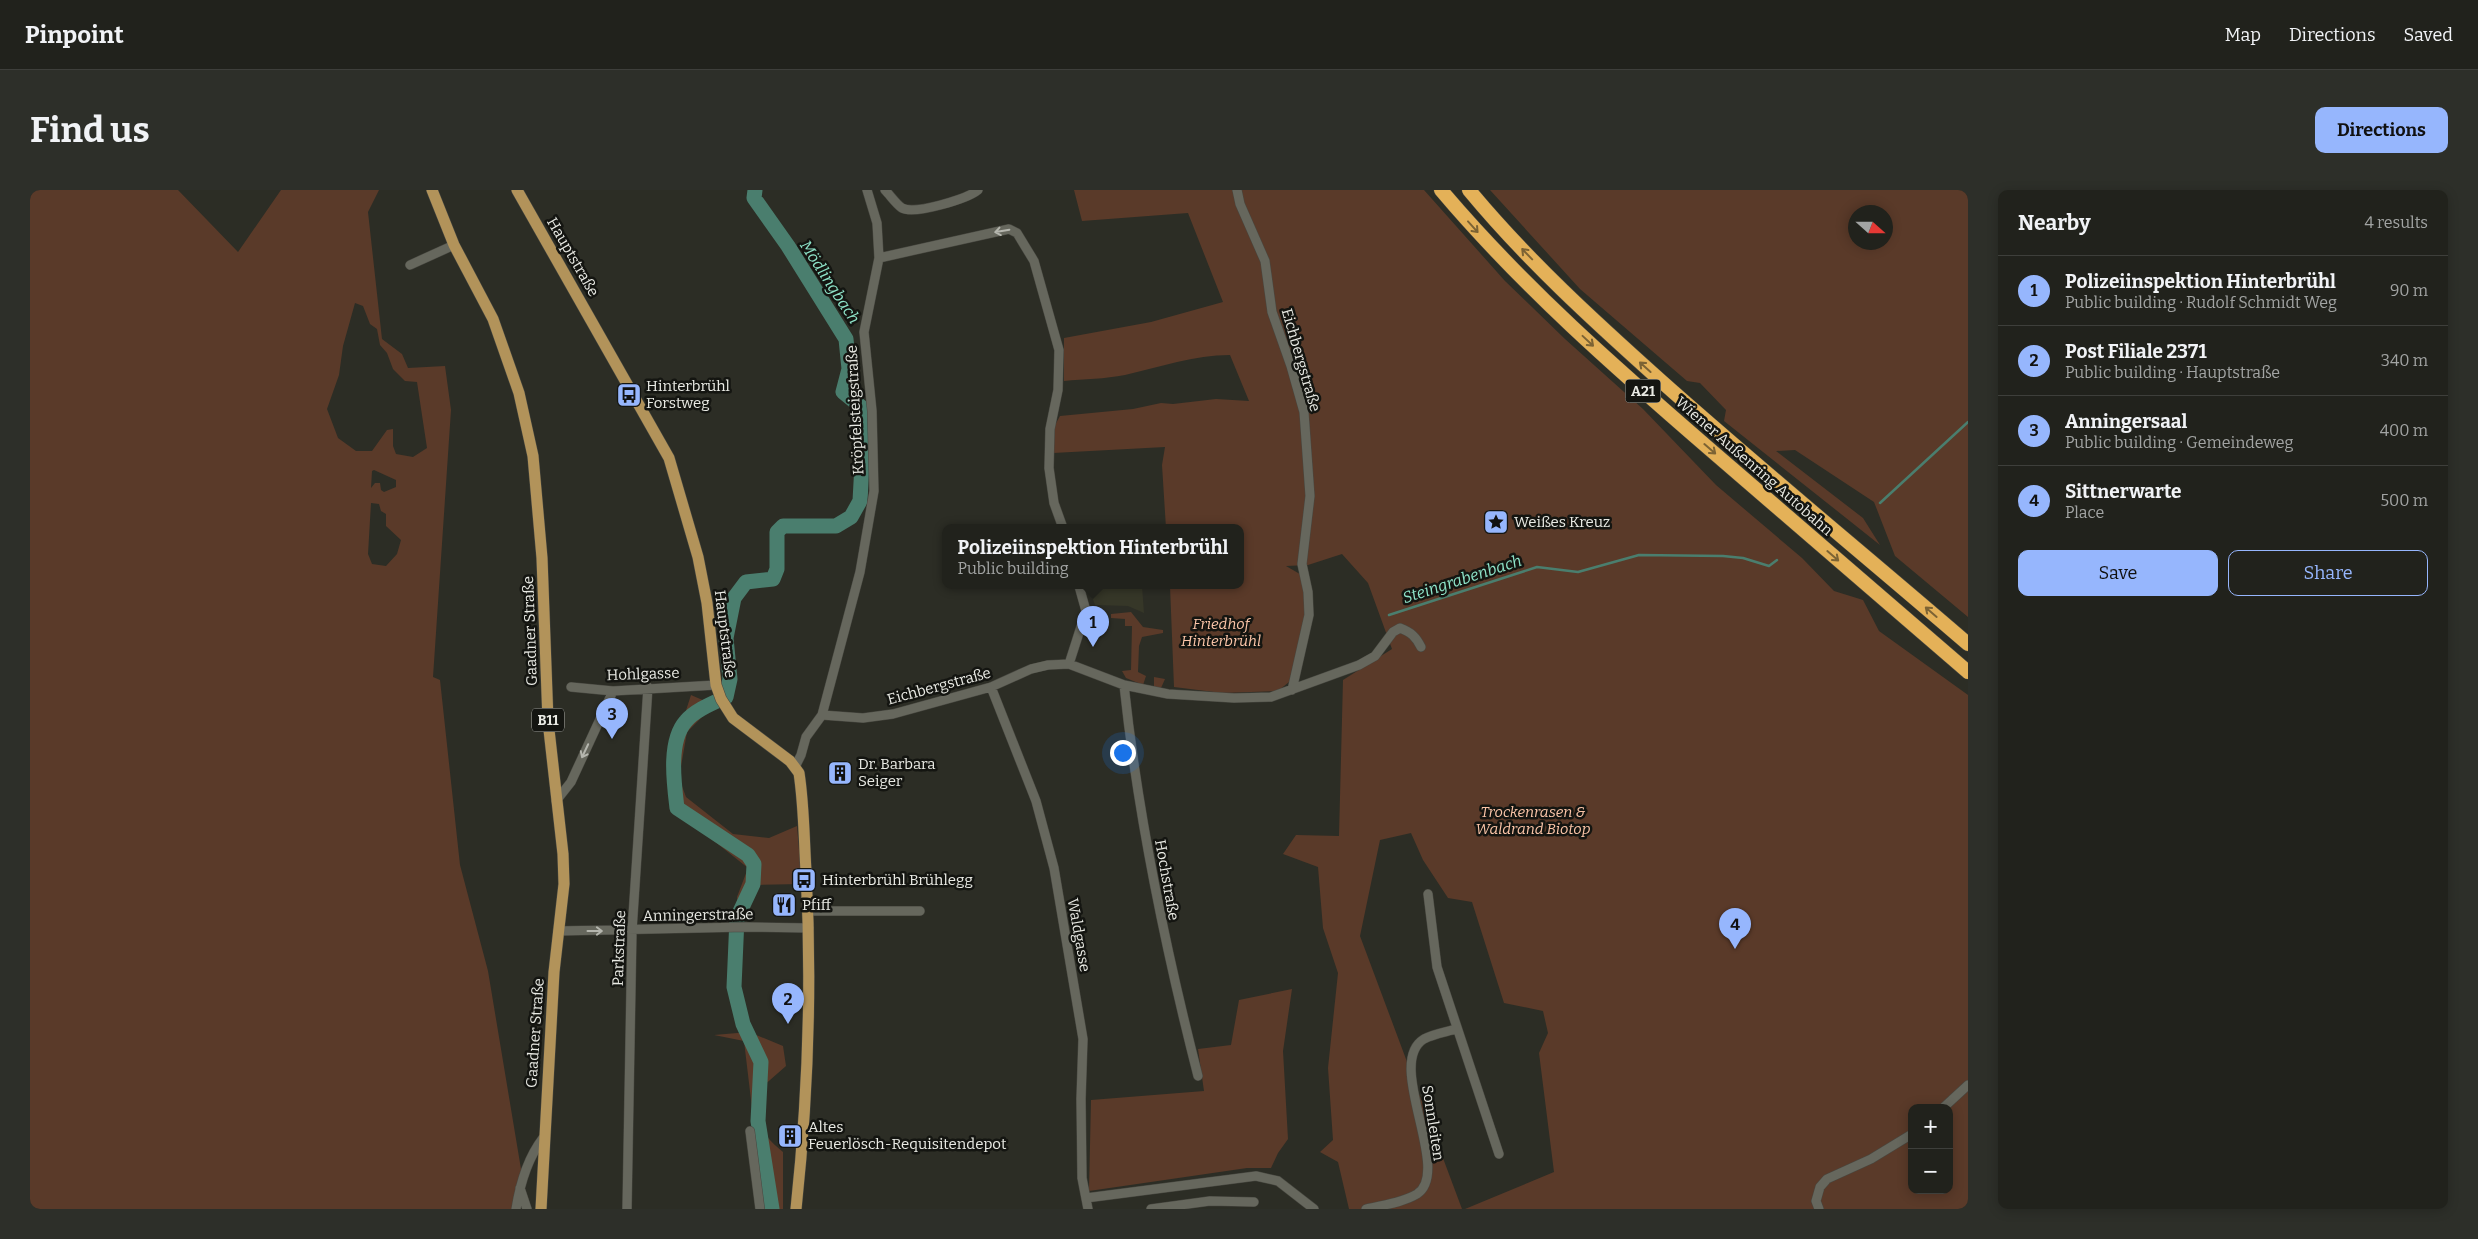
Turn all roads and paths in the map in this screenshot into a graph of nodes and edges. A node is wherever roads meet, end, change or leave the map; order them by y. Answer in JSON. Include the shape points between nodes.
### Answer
{"nodes":[{"id":1,"x":432,"y":190,"type":"edge"},
{"id":2,"x":517,"y":190,"type":"edge"},
{"id":3,"x":868,"y":190,"type":"edge"},
{"id":4,"x":885,"y":190,"type":"edge"},
{"id":5,"x":978,"y":190,"type":"edge"},
{"id":6,"x":1237,"y":190,"type":"edge"},
{"id":7,"x":1441,"y":190,"type":"edge"},
{"id":8,"x":1469,"y":190,"type":"edge"},
{"id":9,"x":454,"y":244,"type":"junction"},
{"id":10,"x":879,"y":258,"type":"junction"},
{"id":11,"x":414,"y":263,"type":"dead end"},
{"id":12,"x":1061,"y":524,"type":"edge"},
{"id":13,"x":1080,"y":589,"type":"edge"},
{"id":14,"x":1968,"y":644,"type":"edge"},
{"id":15,"x":1421,"y":647,"type":"dead end"},
{"id":16,"x":1069,"y":664,"type":"junction"},
{"id":17,"x":1968,"y":672,"type":"edge"},
{"id":18,"x":1124,"y":685,"type":"junction"},
{"id":19,"x":571,"y":687,"type":"dead end"},
{"id":20,"x":991,"y":687,"type":"junction"},
{"id":21,"x":648,"y":688,"type":"junction"},
{"id":22,"x":1292,"y":690,"type":"junction"},
{"id":23,"x":613,"y":691,"type":"junction"},
{"id":24,"x":719,"y":694,"type":"junction"},
{"id":25,"x":822,"y":716,"type":"junction"},
{"id":26,"x":796,"y":765,"type":"junction"},
{"id":27,"x":556,"y":801,"type":"junction"},
{"id":28,"x":1428,"y":894,"type":"dead end"},
{"id":29,"x":808,"y":911,"type":"junction"},
{"id":30,"x":920,"y":911,"type":"dead end"},
{"id":31,"x":809,"y":928,"type":"junction"},
{"id":32,"x":558,"y":931,"type":"junction"},
{"id":33,"x":632,"y":931,"type":"junction"},
{"id":34,"x":1456,"y":1028,"type":"junction"},
{"id":35,"x":1198,"y":1076,"type":"dead end"},
{"id":36,"x":1968,"y":1084,"type":"edge"},
{"id":37,"x":1947,"y":1104,"type":"edge"},
{"id":38,"x":750,"y":1131,"type":"dead end"},
{"id":39,"x":1908,"y":1136,"type":"edge"},
{"id":40,"x":543,"y":1138,"type":"junction"},
{"id":41,"x":1499,"y":1154,"type":"dead end"},
{"id":42,"x":520,"y":1186,"type":"junction"},
{"id":43,"x":1086,"y":1198,"type":"junction"},
{"id":44,"x":1254,"y":1202,"type":"dead end"},
{"id":45,"x":516,"y":1209,"type":"edge"},
{"id":46,"x":528,"y":1209,"type":"edge"},
{"id":47,"x":540,"y":1209,"type":"edge"},
{"id":48,"x":627,"y":1209,"type":"edge"},
{"id":49,"x":760,"y":1209,"type":"edge"},
{"id":50,"x":796,"y":1209,"type":"edge"},
{"id":51,"x":1088,"y":1209,"type":"edge"},
{"id":52,"x":1151,"y":1209,"type":"edge"},
{"id":53,"x":1314,"y":1209,"type":"edge"},
{"id":54,"x":1366,"y":1209,"type":"edge"},
{"id":55,"x":1819,"y":1209,"type":"edge"}],
"edges":[{"from":1,"to":9,"type":"main road","name":"Gaadner Straße","number":"B11"},
{"from":2,"to":24,"type":"main road","name":"Hauptstraße","via":[[668,458],[698,557]]},
{"from":3,"to":10,"type":"street","name":"Kröpfelsteigstraße","via":[[876,223]]},
{"from":4,"to":5,"type":"street","via":[[902,208],[911,210],[962,200]]},
{"from":6,"to":22,"type":"street","name":"Eichbergstraße","via":[[1265,261],[1272,312],[1304,412],[1310,496],[1302,564],[1309,615]]},
{"from":7,"to":17,"type":"highway","name":"Wiener Außenring Autobahn","number":"A21","one_way":true,"via":[[1472,227],[1542,298],[1626,376]]},
{"from":14,"to":8,"type":"highway","name":"Wiener Außenring Autobahn","number":"A21","one_way":true,"via":[[1627,350],[1560,288]]},
{"from":9,"to":11,"type":"street"},
{"from":9,"to":27,"type":"main road","name":"Gaadner Straße","number":"B11","via":[[493,320],[529,431],[542,558],[548,721]]},
{"from":12,"to":10,"type":"street","one_way":true,"via":[[1049,468],[1050,429],[1058,390],[1060,350],[1034,261],[1017,233],[1009,229]]},
{"from":10,"to":25,"type":"street","name":"Kröpfelsteigstraße","via":[[864,332],[872,411],[874,491],[860,572]]},
{"from":13,"to":16,"type":"street","via":[[1086,611]]},
{"from":15,"to":22,"type":"street","name":"Eichbergstraße","via":[[1413,635],[1400,628],[1393,632],[1375,656]]},
{"from":16,"to":18,"type":"street","name":"Eichbergstraße"},
{"from":16,"to":20,"type":"street","name":"Eichbergstraße","via":[[1031,669]]},
{"from":18,"to":22,"type":"street","name":"Eichbergstraße","via":[[1168,694],[1234,698],[1271,697]]},
{"from":18,"to":35,"type":"street","name":"Hochstraße","via":[[1129,737],[1160,920]]},
{"from":19,"to":23,"type":"street","name":"Hohlgasse"},
{"from":20,"to":25,"type":"street","name":"Eichbergstraße","via":[[893,714],[863,718]]},
{"from":20,"to":43,"type":"street","name":"Waldgasse","via":[[1036,801],[1054,868],[1083,1039],[1081,1148]]},
{"from":21,"to":23,"type":"street","name":"Hohlgasse"},
{"from":21,"to":24,"type":"street","name":"Hohlgasse"},
{"from":21,"to":33,"type":"street","name":"Parkstraße"},
{"from":23,"to":27,"type":"street","one_way":true,"via":[[571,782]]},
{"from":24,"to":26,"type":"main road","via":[[733,718]]},
{"from":25,"to":26,"type":"street","via":[[806,737]]},
{"from":26,"to":29,"type":"main road","via":[[801,786]]},
{"from":27,"to":32,"type":"main road","name":"Gaadner Straße","number":"B11","via":[[564,884]]},
{"from":28,"to":34,"type":"street","via":[[1437,968]]},
{"from":29,"to":30,"type":"street"},
{"from":29,"to":31,"type":"main road"},
{"from":31,"to":33,"type":"street","name":"Anningerstraße"},
{"from":31,"to":50,"type":"main road","via":[[809,1028]]},
{"from":32,"to":33,"type":"street","name":"Anningerstraße","one_way":true},
{"from":32,"to":40,"type":"main road","name":"Gaadner Straße","number":"B11"},
{"from":33,"to":48,"type":"street","name":"Parkstraße"},
{"from":34,"to":41,"type":"street"},
{"from":34,"to":54,"type":"street","name":"Sonnleiten","via":[[1423,1040],[1415,1048],[1409,1065],[1428,1162],[1427,1181],[1418,1193],[1401,1201]]},
{"from":36,"to":37,"type":"street"},
{"from":38,"to":49,"type":"street"},
{"from":39,"to":55,"type":"street","via":[[1871,1159],[1827,1179],[1820,1187],[1816,1201]]},
{"from":40,"to":42,"type":"street"},
{"from":40,"to":47,"type":"main road","name":"Gaadner Straße","number":"B11"},
{"from":42,"to":45,"type":"street"},
{"from":42,"to":46,"type":"street"},
{"from":43,"to":51,"type":"street","name":"Waldgasse"},
{"from":43,"to":53,"type":"street","via":[[1256,1176],[1278,1181]]},
{"from":44,"to":52,"type":"street","via":[[1210,1201]]}]}
